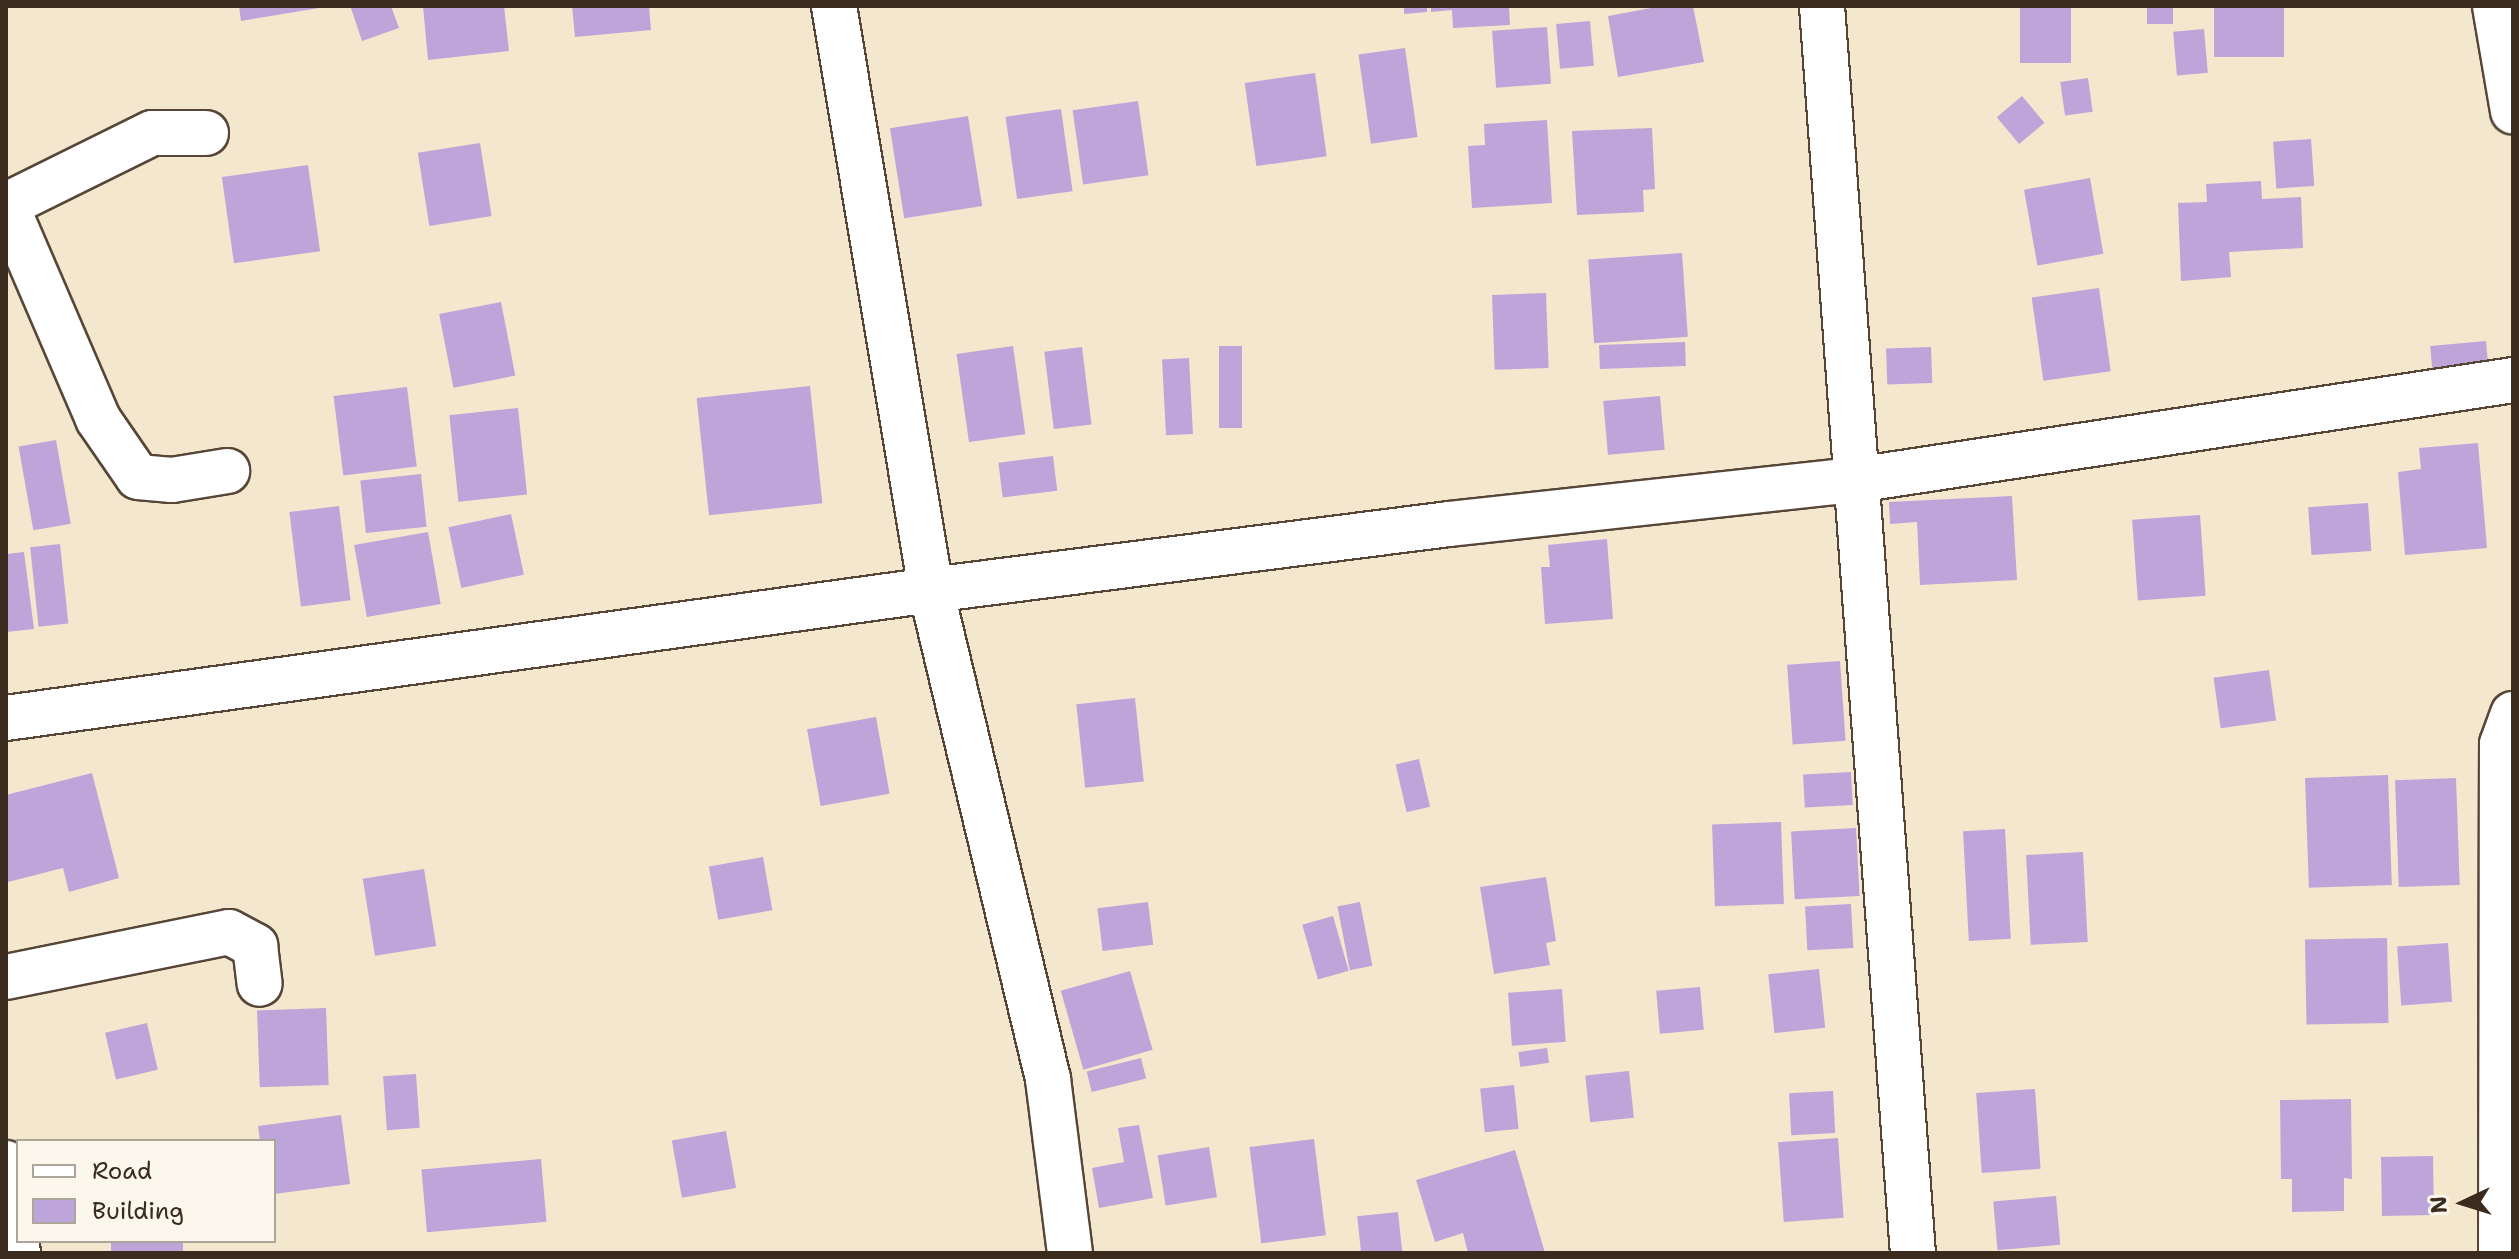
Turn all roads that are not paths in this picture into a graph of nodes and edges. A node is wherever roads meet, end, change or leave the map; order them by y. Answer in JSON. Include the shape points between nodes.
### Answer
{"nodes":[{"id":1,"x":834,"y":6,"type":"edge"},
{"id":2,"x":1822,"y":6,"type":"edge"},
{"id":3,"x":2495,"y":6,"type":"edge"},
{"id":4,"x":2508,"y":57,"type":"edge"},
{"id":5,"x":2513,"y":111,"type":"edge"},
{"id":6,"x":206,"y":133,"type":"dead end"},
{"id":7,"x":2513,"y":380,"type":"edge"},
{"id":8,"x":227,"y":471,"type":"dead end"},
{"id":9,"x":1856,"y":480,"type":"junction"},
{"id":10,"x":931,"y":590,"type":"junction"},
{"id":11,"x":2513,"y":714,"type":"edge"},
{"id":12,"x":6,"y":718,"type":"edge"},
{"id":13,"x":6,"y":977,"type":"edge"},
{"id":14,"x":260,"y":984,"type":"dead end"},
{"id":15,"x":6,"y":1163,"type":"edge"},
{"id":16,"x":16,"y":1238,"type":"edge"},
{"id":17,"x":1070,"y":1253,"type":"edge"},
{"id":18,"x":1913,"y":1253,"type":"edge"},
{"id":19,"x":2501,"y":1253,"type":"edge"}],
"edges":[{"from":1,"to":10,"type":"street"},
{"from":2,"to":9,"type":"street"},
{"from":3,"to":4,"type":"street"},
{"from":4,"to":5,"type":"street"},
{"from":6,"to":8,"type":"street","via":[[152,133],[6,205],[98,419],[138,477],[172,480]]},
{"from":7,"to":9,"type":"street"},
{"from":9,"to":10,"type":"street","via":[[1449,524]]},
{"from":9,"to":18,"type":"street"},
{"from":10,"to":12,"type":"street"},
{"from":10,"to":17,"type":"street","via":[[1048,1079]]},
{"from":11,"to":19,"type":"street","via":[[2502,744]]},
{"from":13,"to":14,"type":"street","via":[[229,932],[255,946]]},
{"from":15,"to":16,"type":"street"}]}
